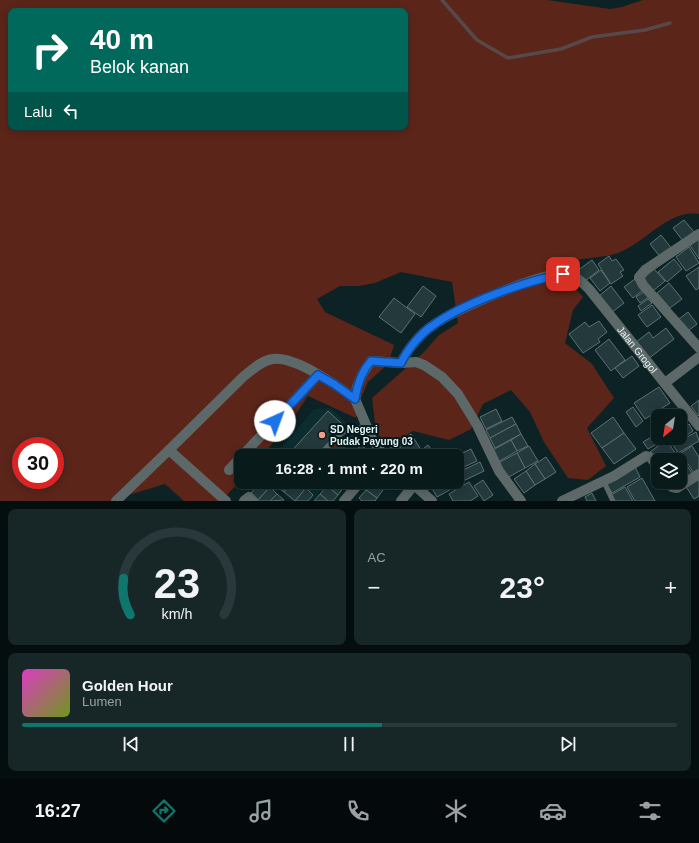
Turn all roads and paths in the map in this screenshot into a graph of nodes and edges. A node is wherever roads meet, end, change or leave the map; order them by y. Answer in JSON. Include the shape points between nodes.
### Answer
{"nodes":[{"id":1,"x":699,"y":234,"type":"edge"},
{"id":2,"x":699,"y":348,"type":"edge"},
{"id":3,"x":699,"y":357,"type":"edge"},
{"id":4,"x":401,"y":363,"type":"junction"},
{"id":5,"x":318,"y":375,"type":"junction"},
{"id":6,"x":665,"y":383,"type":"junction"},
{"id":7,"x":355,"y":399,"type":"junction"},
{"id":8,"x":699,"y":425,"type":"edge"},
{"id":9,"x":366,"y":426,"type":"junction"},
{"id":10,"x":249,"y":449,"type":"edge"},
{"id":11,"x":325,"y":449,"type":"edge"},
{"id":12,"x":377,"y":449,"type":"edge"},
{"id":13,"x":169,"y":450,"type":"junction"},
{"id":14,"x":651,"y":459,"type":"edge"},
{"id":15,"x":234,"y":466,"type":"edge"},
{"id":16,"x":230,"y":470,"type":"dead end"},
{"id":17,"x":699,"y":474,"type":"edge"},
{"id":18,"x":603,"y":480,"type":"junction"},
{"id":19,"x":687,"y":482,"type":"edge"},
{"id":20,"x":354,"y":489,"type":"edge"},
{"id":21,"x":408,"y":489,"type":"edge"},
{"id":22,"x":419,"y":489,"type":"edge"},
{"id":23,"x":116,"y":501,"type":"edge"},
{"id":24,"x":226,"y":501,"type":"edge"},
{"id":25,"x":244,"y":501,"type":"edge"},
{"id":26,"x":253,"y":501,"type":"edge"},
{"id":27,"x":344,"y":501,"type":"edge"},
{"id":28,"x":401,"y":501,"type":"edge"},
{"id":29,"x":432,"y":501,"type":"edge"},
{"id":30,"x":521,"y":501,"type":"edge"},
{"id":31,"x":562,"y":501,"type":"edge"},
{"id":32,"x":613,"y":501,"type":"edge"}],
"edges":[{"from":1,"to":2,"type":"street","via":[[645,270],[639,277],[643,285]]},
{"from":3,"to":6,"type":"street"},
{"from":4,"to":6,"type":"street","name":"Jalan Grogol","via":[[432,326],[461,310],[521,284],[563,274],[573,276],[589,289]]},
{"from":4,"to":7,"type":"street","via":[[371,361],[357,387]]},
{"from":4,"to":30,"type":"street","via":[[416,362],[424,365],[442,377],[458,394],[478,425],[499,471]]},
{"from":5,"to":7,"type":"street"},
{"from":5,"to":10,"type":"street"},
{"from":5,"to":13,"type":"street","via":[[290,361],[273,359],[265,362],[239,381]]},
{"from":6,"to":8,"type":"street","name":"Jalan Grogol"},
{"from":7,"to":9,"type":"street"},
{"from":9,"to":11,"type":"lane","via":[[343,432]]},
{"from":9,"to":12,"type":"street"},
{"from":13,"to":23,"type":"street"},
{"from":13,"to":24,"type":"street"},
{"from":14,"to":18,"type":"street","via":[[648,456]]},
{"from":15,"to":16,"type":"street"},
{"from":17,"to":19,"type":"street"},
{"from":18,"to":31,"type":"street"},
{"from":18,"to":32,"type":"lane"},
{"from":20,"to":27,"type":"street"},
{"from":21,"to":28,"type":"street"},
{"from":22,"to":29,"type":"street"},
{"from":25,"to":26,"type":"street","via":[[249,497]]}]}
